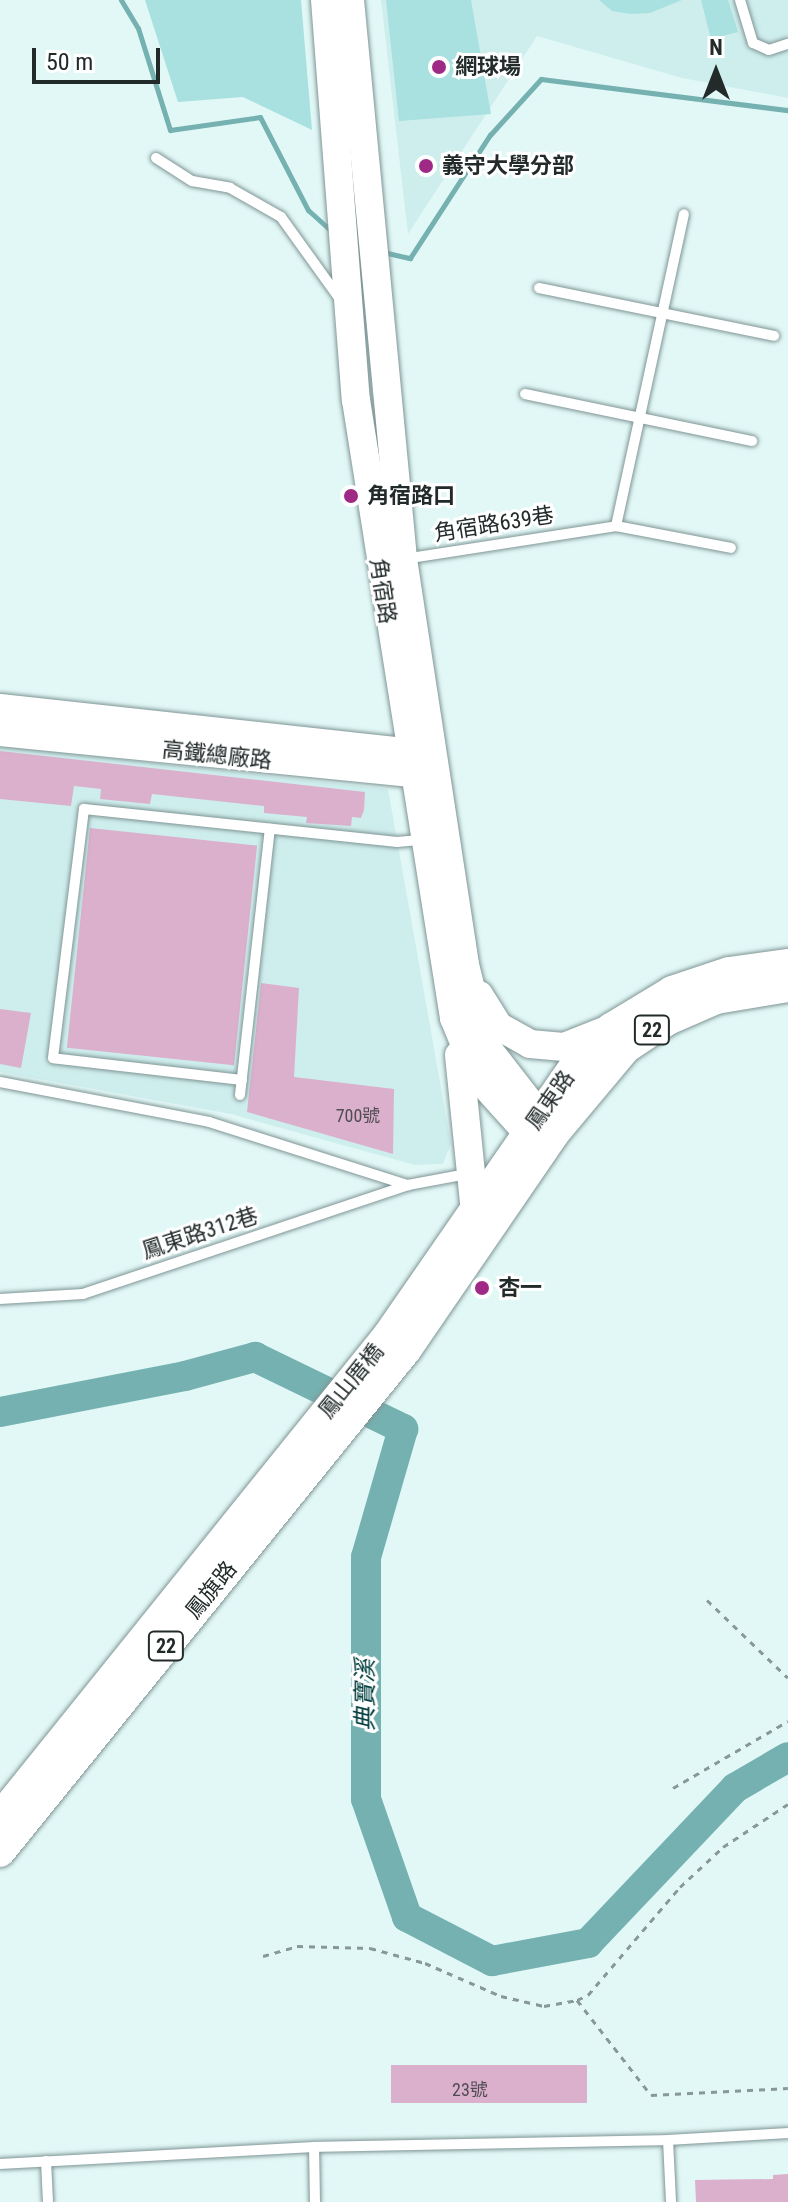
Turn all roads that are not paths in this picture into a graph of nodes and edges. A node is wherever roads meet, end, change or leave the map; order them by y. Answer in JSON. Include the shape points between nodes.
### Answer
{"nodes":[{"id":1,"x":325,"y":0,"type":"edge"},
{"id":2,"x":350,"y":0,"type":"edge"},
{"id":3,"x":740,"y":0,"type":"edge"},
{"id":4,"x":788,"y":44,"type":"edge"},
{"id":5,"x":156,"y":158,"type":"dead end"},
{"id":6,"x":352,"y":180,"type":"junction"},
{"id":7,"x":684,"y":214,"type":"dead end"},
{"id":8,"x":539,"y":288,"type":"dead end"},
{"id":9,"x":348,"y":311,"type":"junction"},
{"id":10,"x":663,"y":313,"type":"junction"},
{"id":11,"x":774,"y":336,"type":"dead end"},
{"id":12,"x":525,"y":394,"type":"dead end"},
{"id":13,"x":640,"y":418,"type":"junction"},
{"id":14,"x":752,"y":441,"type":"dead end"},
{"id":15,"x":616,"y":526,"type":"junction"},
{"id":16,"x":731,"y":548,"type":"dead end"},
{"id":17,"x":390,"y":561,"type":"junction"},
{"id":18,"x":0,"y":708,"type":"edge"},
{"id":19,"x":0,"y":732,"type":"edge"},
{"id":20,"x":421,"y":765,"type":"junction"},
{"id":21,"x":270,"y":829,"type":"junction"},
{"id":22,"x":434,"y":838,"type":"junction"},
{"id":23,"x":788,"y":964,"type":"edge"},
{"id":24,"x":465,"y":965,"type":"junction"},
{"id":25,"x":788,"y":987,"type":"edge"},
{"id":26,"x":454,"y":1018,"type":"junction"},
{"id":27,"x":611,"y":1028,"type":"junction"},
{"id":28,"x":242,"y":1080,"type":"junction"},
{"id":29,"x":0,"y":1082,"type":"edge"},
{"id":30,"x":240,"y":1095,"type":"dead end"},
{"id":31,"x":540,"y":1134,"type":"junction"},
{"id":32,"x":473,"y":1173,"type":"junction"},
{"id":33,"x":408,"y":1185,"type":"junction"},
{"id":34,"x":475,"y":1213,"type":"junction"},
{"id":35,"x":0,"y":1299,"type":"edge"},
{"id":36,"x":397,"y":1342,"type":"junction"},
{"id":37,"x":323,"y":1433,"type":"joint"},
{"id":38,"x":290,"y":1475,"type":"junction"},
{"id":39,"x":0,"y":1817,"type":"edge"},
{"id":40,"x":0,"y":1852,"type":"edge"},
{"id":41,"x":788,"y":2133,"type":"edge"},
{"id":42,"x":668,"y":2140,"type":"junction"},
{"id":43,"x":314,"y":2147,"type":"junction"},
{"id":44,"x":46,"y":2161,"type":"junction"},
{"id":45,"x":0,"y":2164,"type":"edge"},
{"id":46,"x":48,"y":2202,"type":"edge"},
{"id":47,"x":315,"y":2202,"type":"edge"},
{"id":48,"x":671,"y":2202,"type":"edge"}],
"edges":[{"from":1,"to":6,"type":"main road","name":"角宿路"},
{"from":2,"to":6,"type":"main road","name":"角宿路"},
{"from":3,"to":4,"type":"lane","via":[[753,43],[769,50]]},
{"from":5,"to":9,"type":"lane","via":[[192,181],[230,188],[281,217]]},
{"from":6,"to":9,"type":"main road","name":"角宿路","via":[[344,264]]},
{"from":6,"to":17,"type":"main road","name":"角宿路","via":[[373,269]]},
{"from":7,"to":10,"type":"lane"},
{"from":8,"to":10,"type":"lane"},
{"from":9,"to":17,"type":"main road","name":"角宿路"},
{"from":10,"to":11,"type":"lane"},
{"from":10,"to":13,"type":"lane"},
{"from":12,"to":13,"type":"lane"},
{"from":13,"to":14,"type":"lane"},
{"from":13,"to":15,"type":"lane"},
{"from":15,"to":16,"type":"lane","name":"角宿路639巷"},
{"from":15,"to":17,"type":"lane","name":"角宿路639巷"},
{"from":17,"to":20,"type":"main road","name":"角宿路"},
{"from":18,"to":20,"type":"main road","name":"高鐵總廠路"},
{"from":19,"to":20,"type":"main road","name":"高鐵總廠路"},
{"from":20,"to":22,"type":"main road","name":"角宿路"},
{"from":21,"to":22,"type":"lane","via":[[397,842]]},
{"from":21,"to":28,"type":"lane"},
{"from":21,"to":28,"type":"lane","via":[[84,809],[53,1058]]},
{"from":22,"to":24,"type":"main road","name":"角宿路"},
{"from":22,"to":26,"type":"main road","name":"角宿路"},
{"from":23,"to":27,"type":"main road","name":"鳳東路","number":"22","via":[[729,972],[672,991]]},
{"from":24,"to":27,"type":"main road","via":[[489,1016],[530,1044],[564,1047]]},
{"from":24,"to":31,"type":"main road","name":"角宿路","via":[[485,1045]]},
{"from":25,"to":31,"type":"main road","name":"鳳東路","number":"22","via":[[716,999],[668,1020],[626,1048]]},
{"from":26,"to":31,"type":"main road","name":"角宿路","via":[[479,1079]]},
{"from":26,"to":32,"type":"main road"},
{"from":27,"to":31,"type":"main road","name":"鳳東路","number":"22","via":[[579,1059]]},
{"from":28,"to":30,"type":"lane"},
{"from":29,"to":33,"type":"lane","via":[[209,1122]]},
{"from":31,"to":34,"type":"main road","name":"鳳東路","number":"22"},
{"from":31,"to":36,"type":"main road","name":"鳳東路","number":"22"},
{"from":32,"to":33,"type":"lane","name":"鳳東路312巷"},
{"from":32,"to":34,"type":"main road"},
{"from":33,"to":35,"type":"lane","name":"鳳東路312巷","via":[[83,1294]]},
{"from":34,"to":36,"type":"main road","name":"鳳東路","number":"22"},
{"from":36,"to":37,"type":"main road","name":"鳳山厝橋","number":"22"},
{"from":37,"to":38,"type":"main road","name":"鳳旗路","number":"22"},
{"from":38,"to":39,"type":"main road","name":"鳳旗路","number":"22"},
{"from":38,"to":40,"type":"main road","name":"鳳旗路","number":"22"},
{"from":41,"to":42,"type":"lane"},
{"from":42,"to":43,"type":"lane"},
{"from":42,"to":48,"type":"lane"},
{"from":43,"to":44,"type":"lane"},
{"from":43,"to":47,"type":"lane"},
{"from":44,"to":45,"type":"lane"},
{"from":44,"to":46,"type":"lane"}]}
